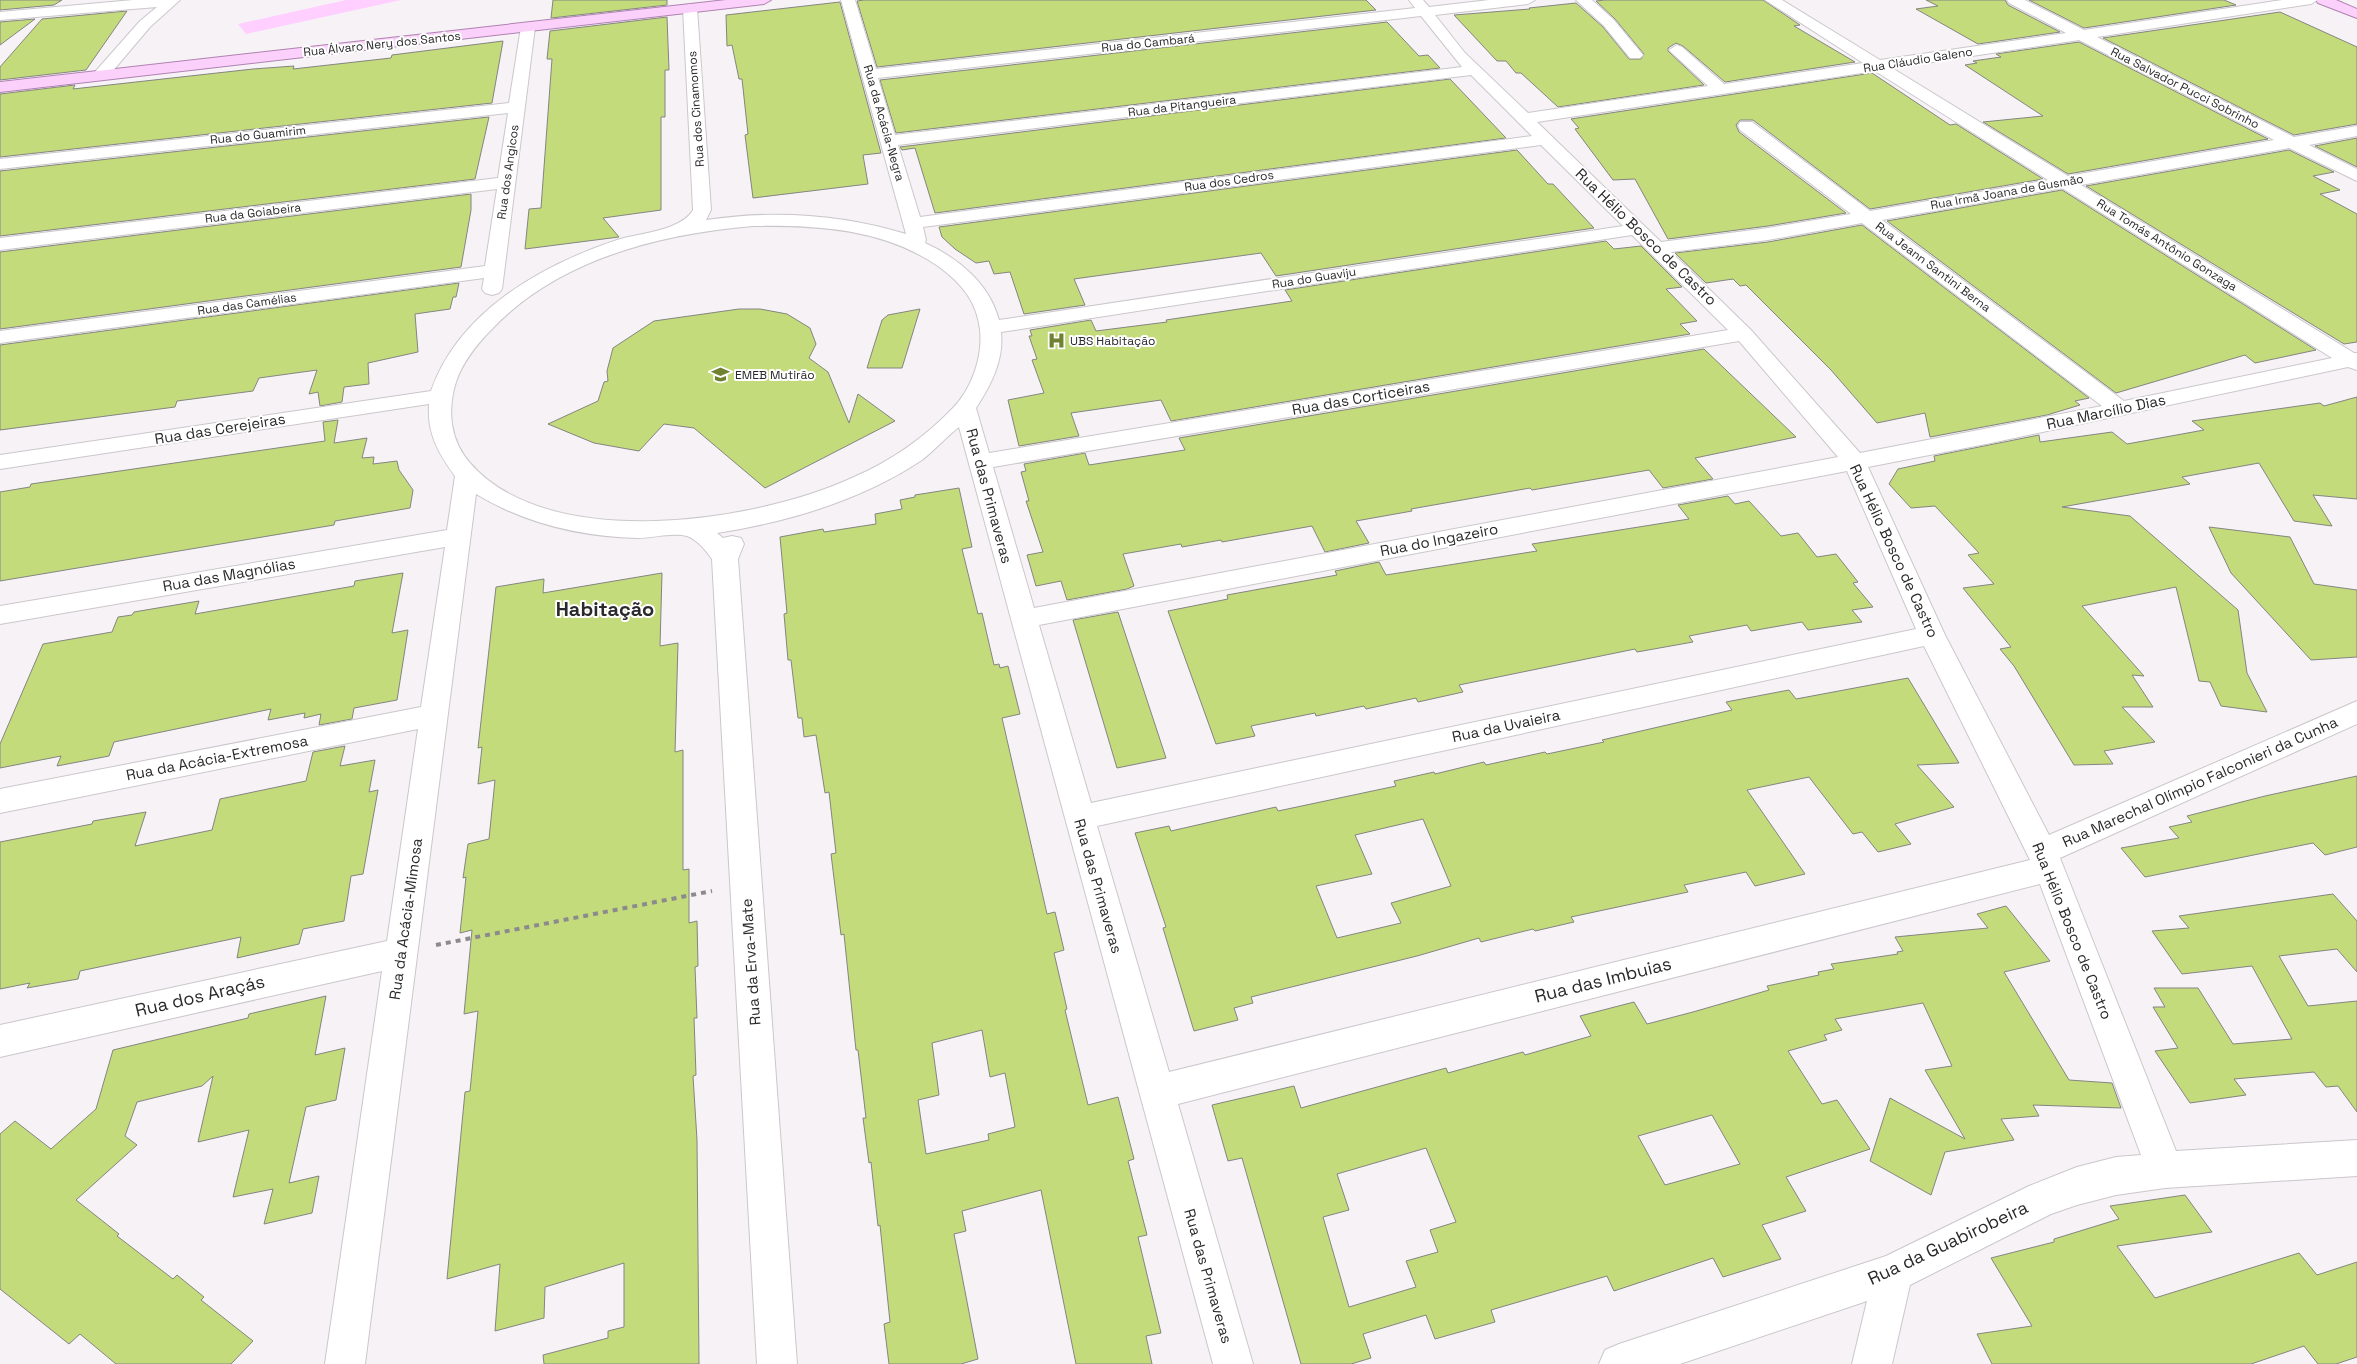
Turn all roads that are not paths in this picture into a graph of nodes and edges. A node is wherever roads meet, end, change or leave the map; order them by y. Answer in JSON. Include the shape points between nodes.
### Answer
{"nodes":[{"id":1,"x":764,"y":0,"type":"edge"},
{"id":2,"x":848,"y":0,"type":"edge"},
{"id":3,"x":1528,"y":0,"type":"edge"},
{"id":4,"x":1583,"y":0,"type":"edge"},
{"id":5,"x":1772,"y":0,"type":"edge"},
{"id":6,"x":2014,"y":0,"type":"edge"},
{"id":7,"x":2311,"y":0,"type":"edge"},
{"id":8,"x":2323,"y":0,"type":"edge"},
{"id":9,"x":2348,"y":0,"type":"edge"},
{"id":10,"x":172,"y":1,"type":"edge"},
{"id":11,"x":2357,"y":4,"type":"edge"},
{"id":12,"x":1422,"y":6,"type":"edge"},
{"id":13,"x":690,"y":8,"type":"junction"},
{"id":14,"x":2357,"y":14,"type":"edge"},
{"id":15,"x":0,"y":16,"type":"edge"},
{"id":16,"x":528,"y":27,"type":"junction"},
{"id":17,"x":2081,"y":35,"type":"junction"},
{"id":18,"x":1677,"y":50,"type":"dead end"},
{"id":19,"x":1635,"y":55,"type":"dead end"},
{"id":20,"x":1878,"y":66,"type":"junction"},
{"id":21,"x":1474,"y":70,"type":"junction"},
{"id":22,"x":869,"y":74,"type":"junction"},
{"id":23,"x":100,"y":76,"type":"junction"},
{"id":24,"x":0,"y":87,"type":"edge"},
{"id":25,"x":1720,"y":89,"type":"junction"},
{"id":26,"x":517,"y":107,"type":"junction"},
{"id":27,"x":1524,"y":119,"type":"junction"},
{"id":28,"x":1746,"y":126,"type":"dead end"},
{"id":29,"x":2357,"y":131,"type":"edge"},
{"id":30,"x":1545,"y":139,"type":"junction"},
{"id":31,"x":889,"y":141,"type":"junction"},
{"id":32,"x":2291,"y":143,"type":"junction"},
{"id":33,"x":0,"y":164,"type":"edge"},
{"id":34,"x":2357,"y":176,"type":"edge"},
{"id":35,"x":507,"y":182,"type":"junction"},
{"id":36,"x":2065,"y":182,"type":"junction"},
{"id":37,"x":702,"y":210,"type":"junction"},
{"id":38,"x":1866,"y":217,"type":"junction"},
{"id":39,"x":725,"y":223,"type":"junction"},
{"id":40,"x":912,"y":223,"type":"junction"},
{"id":41,"x":684,"y":229,"type":"junction"},
{"id":42,"x":1637,"y":229,"type":"junction"},
{"id":43,"x":0,"y":244,"type":"edge"},
{"id":44,"x":919,"y":246,"type":"junction"},
{"id":45,"x":1656,"y":248,"type":"junction"},
{"id":46,"x":494,"y":271,"type":"junction"},
{"id":47,"x":489,"y":318,"type":"junction"},
{"id":48,"x":992,"y":327,"type":"junction"},
{"id":49,"x":1744,"y":334,"type":"junction"},
{"id":50,"x":0,"y":338,"type":"edge"},
{"id":51,"x":2355,"y":361,"type":"edge"},
{"id":52,"x":440,"y":396,"type":"junction"},
{"id":53,"x":965,"y":408,"type":"junction"},
{"id":54,"x":2120,"y":409,"type":"junction"},
{"id":55,"x":1854,"y":461,"type":"junction"},
{"id":56,"x":0,"y":462,"type":"edge"},
{"id":57,"x":979,"y":462,"type":"junction"},
{"id":58,"x":467,"y":474,"type":"junction"},
{"id":59,"x":755,"y":519,"type":"junction"},
{"id":60,"x":691,"y":528,"type":"junction"},
{"id":61,"x":458,"y":536,"type":"junction"},
{"id":62,"x":725,"y":560,"type":"junction"},
{"id":63,"x":0,"y":615,"type":"edge"},
{"id":64,"x":1023,"y":619,"type":"junction"},
{"id":65,"x":1932,"y":635,"type":"junction"},
{"id":66,"x":2357,"y":712,"type":"edge"},
{"id":67,"x":434,"y":715,"type":"junction"},
{"id":68,"x":0,"y":801,"type":"edge"},
{"id":69,"x":1079,"y":818,"type":"junction"},
{"id":70,"x":2046,"y":860,"type":"junction"},
{"id":71,"x":401,"y":952,"type":"junction"},
{"id":72,"x":0,"y":1041,"type":"edge"},
{"id":73,"x":1157,"y":1092,"type":"junction"},
{"id":74,"x":2357,"y":1158,"type":"edge"},
{"id":75,"x":2165,"y":1170,"type":"junction"},
{"id":76,"x":1893,"y":1273,"type":"junction"},
{"id":77,"x":345,"y":1364,"type":"edge"},
{"id":78,"x":777,"y":1364,"type":"edge"},
{"id":79,"x":1233,"y":1364,"type":"edge"},
{"id":80,"x":1619,"y":1364,"type":"edge"},
{"id":81,"x":1872,"y":1364,"type":"edge"}],
"edges":[{"from":1,"to":13,"type":"main road","name":"Rua Álvaro Nery dos Santos"},
{"from":2,"to":22,"type":"street","name":"Rua da Acácia-Negra"},
{"from":3,"to":12,"type":"street","name":"Rua do Cambará"},
{"from":4,"to":19,"type":"street","via":[[1609,23]]},
{"from":5,"to":20,"type":"street","name":"Rua Tomás Antônio Gonzaga"},
{"from":6,"to":17,"type":"street","name":"Rua Salvador Pucci Sobrinho"},
{"from":7,"to":17,"type":"street","name":"Rua Cláudio Galeno"},
{"from":8,"to":14,"type":"main road"},
{"from":9,"to":11,"type":"main road"},
{"from":10,"to":15,"type":"street"},
{"from":10,"to":23,"type":"street","via":[[145,24]]},
{"from":12,"to":21,"type":"street","name":"Rua Hélio Bosco de Castro"},
{"from":12,"to":22,"type":"street","name":"Rua do Cambará"},
{"from":13,"to":16,"type":"main road","name":"Rua Álvaro Nery dos Santos"},
{"from":13,"to":37,"type":"street","name":"Rua dos Cinamomos"},
{"from":16,"to":23,"type":"main road","name":"Rua Álvaro Nery dos Santos"},
{"from":16,"to":26,"type":"street","name":"Rua dos Angicos"},
{"from":17,"to":20,"type":"street","name":"Rua Cláudio Galeno"},
{"from":17,"to":32,"type":"street","name":"Rua Salvador Pucci Sobrinho"},
{"from":18,"to":25,"type":"street"},
{"from":20,"to":25,"type":"street","name":"Rua Cláudio Galeno"},
{"from":20,"to":36,"type":"street","name":"Rua Tomás Antônio Gonzaga"},
{"from":21,"to":27,"type":"street","name":"Rua Hélio Bosco de Castro"},
{"from":21,"to":31,"type":"street","name":"Rua da Pitangueira"},
{"from":22,"to":31,"type":"street","name":"Rua da Acácia-Negra"},
{"from":23,"to":24,"type":"main road","name":"Rua Álvaro Nery dos Santos"},
{"from":25,"to":27,"type":"street","name":"Rua Cláudio Galeno"},
{"from":26,"to":33,"type":"street","name":"Rua do Guamirim"},
{"from":26,"to":35,"type":"street","name":"Rua dos Angicos"},
{"from":27,"to":30,"type":"street","name":"Rua Hélio Bosco de Castro"},
{"from":28,"to":38,"type":"street","name":"Rua Jeann Santini Berna"},
{"from":29,"to":32,"type":"street","name":"Rua Irmã Joana de Gusmão"},
{"from":30,"to":40,"type":"street","name":"Rua dos Cedros"},
{"from":30,"to":42,"type":"street","name":"Rua Hélio Bosco de Castro"},
{"from":31,"to":40,"type":"street","name":"Rua da Acácia-Negra"},
{"from":32,"to":34,"type":"street","name":"Rua Salvador Pucci Sobrinho"},
{"from":32,"to":36,"type":"street","name":"Rua Irmã Joana de Gusmão"},
{"from":35,"to":43,"type":"street","name":"Rua da Goiabeira"},
{"from":35,"to":46,"type":"street","name":"Rua dos Angicos"},
{"from":36,"to":38,"type":"street","name":"Rua Irmã Joana de Gusmão"},
{"from":36,"to":51,"type":"street","name":"Rua Tomás Antônio Gonzaga"},
{"from":37,"to":39,"type":"street"},
{"from":37,"to":41,"type":"street","via":[[697,219]]},
{"from":38,"to":45,"type":"street","name":"Rua Irmã Joana de Gusmão","via":[[1742,238]]},
{"from":38,"to":54,"type":"street","name":"Rua Jeann Santini Berna"},
{"from":39,"to":41,"type":"street"},
{"from":39,"to":44,"type":"street","via":[[810,221],[886,234]]},
{"from":40,"to":44,"type":"street","name":"Rua da Acácia-Negra"},
{"from":41,"to":47,"type":"street","via":[[640,240],[573,265],[520,294]]},
{"from":42,"to":45,"type":"street","name":"Rua Hélio Bosco de Castro"},
{"from":42,"to":48,"type":"street","name":"Rua do Guaviju"},
{"from":44,"to":48,"type":"street","via":[[947,262],[969,281],[984,302]]},
{"from":45,"to":49,"type":"street","name":"Rua Hélio Bosco de Castro"},
{"from":46,"to":47,"type":"street","name":"Rua dos Angicos"},
{"from":46,"to":50,"type":"street","name":"Rua das Camélias"},
{"from":47,"to":52,"type":"street","via":[[456,356]]},
{"from":48,"to":53,"type":"street","via":[[988,367]]},
{"from":49,"to":55,"type":"street","name":"Rua Hélio Bosco de Castro"},
{"from":49,"to":57,"type":"street","name":"Rua das Corticeiras"},
{"from":51,"to":54,"type":"street","name":"Rua Marcílio Dias"},
{"from":52,"to":56,"type":"street","name":"Rua das Cerejeiras"},
{"from":52,"to":58,"type":"street","via":[[439,424],[448,450]]},
{"from":53,"to":57,"type":"street","name":"Rua das Primaveras"},
{"from":53,"to":59,"type":"street","via":[[915,454],[843,492]]},
{"from":54,"to":55,"type":"street","name":"Rua Marcílio Dias"},
{"from":55,"to":64,"type":"street","name":"Rua do Ingazeiro"},
{"from":55,"to":65,"type":"street","name":"Rua Hélio Bosco de Castro"},
{"from":57,"to":64,"type":"street","name":"Rua das Primaveras"},
{"from":58,"to":60,"type":"street","via":[[496,496],[545,515],[582,524],[635,530]]},
{"from":58,"to":61,"type":"street","name":"Rua da Acácia-Mimosa"},
{"from":59,"to":60,"type":"street"},
{"from":59,"to":62,"type":"street","via":[[733,542]]},
{"from":60,"to":62,"type":"street","via":[[716,544]]},
{"from":61,"to":63,"type":"street","name":"Rua das Magnólias"},
{"from":61,"to":67,"type":"street","name":"Rua da Acácia-Mimosa"},
{"from":62,"to":78,"type":"street","name":"Rua da Erva-Mate"},
{"from":64,"to":69,"type":"street","name":"Rua das Primaveras"},
{"from":65,"to":69,"type":"street","name":"Rua da Uvaieira"},
{"from":65,"to":70,"type":"street","name":"Rua Hélio Bosco de Castro"},
{"from":66,"to":70,"type":"street","name":"Rua Marechal Olímpio Falconieri da Cunha"},
{"from":67,"to":68,"type":"street","name":"Rua da Acácia-Extremosa"},
{"from":67,"to":71,"type":"street","name":"Rua da Acácia-Mimosa"},
{"from":69,"to":73,"type":"street","name":"Rua das Primaveras"},
{"from":70,"to":73,"type":"street","name":"Rua das Imbuias"},
{"from":70,"to":75,"type":"street","name":"Rua Hélio Bosco de Castro"},
{"from":71,"to":72,"type":"street","name":"Rua dos Araçás"},
{"from":71,"to":77,"type":"street","name":"Rua da Acácia-Mimosa"},
{"from":73,"to":79,"type":"street","name":"Rua das Primaveras"},
{"from":74,"to":75,"type":"street","name":"Rua da Guabirobeira"},
{"from":75,"to":76,"type":"street","name":"Rua da Guabirobeira","via":[[2116,1176],[2042,1199]]},
{"from":76,"to":80,"type":"street","name":"Rua da Guabirobeira"},
{"from":76,"to":81,"type":"street"}]}
